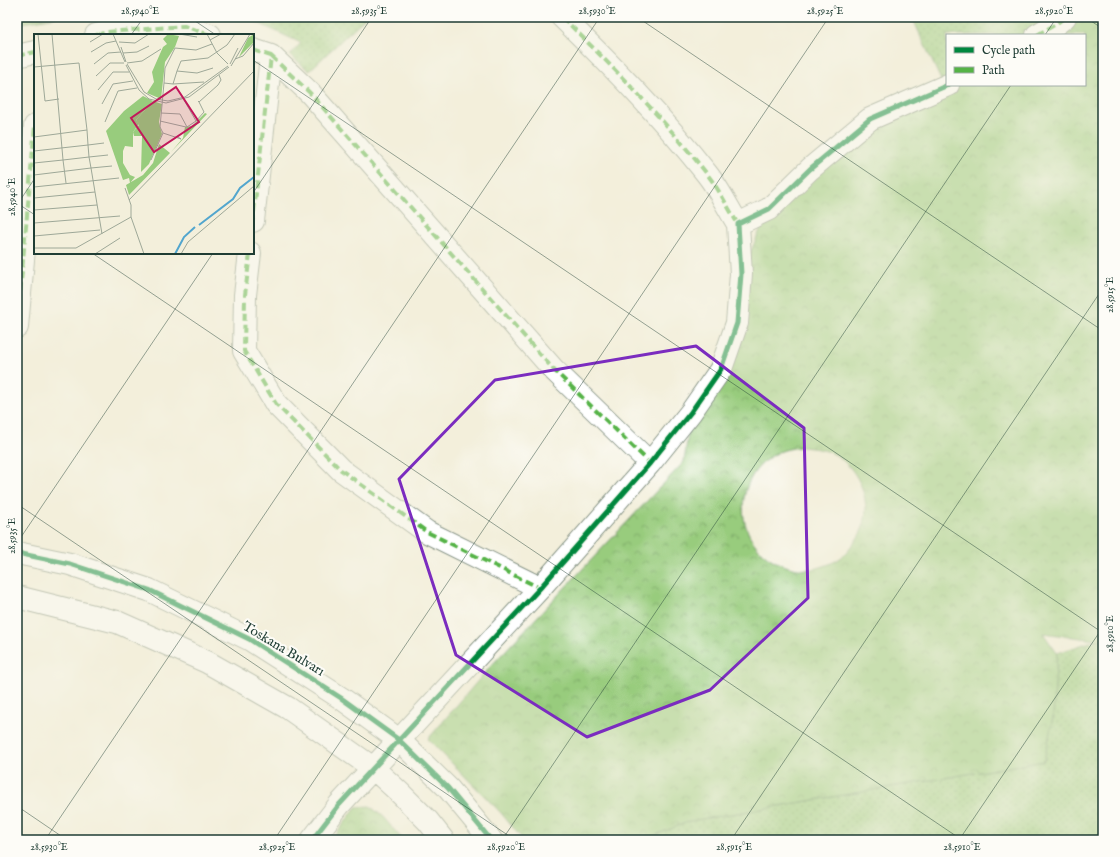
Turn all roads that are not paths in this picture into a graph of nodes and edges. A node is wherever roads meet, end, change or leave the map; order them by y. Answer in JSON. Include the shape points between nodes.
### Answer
{"nodes":[{"id":1,"x":562,"y":17,"type":"edge"},
{"id":2,"x":1065,"y":17,"type":"edge"},
{"id":3,"x":100,"y":34,"type":"edge"},
{"id":4,"x":207,"y":34,"type":"edge"},
{"id":5,"x":1039,"y":34,"type":"edge"},
{"id":6,"x":34,"y":52,"type":"edge"},
{"id":7,"x":262,"y":53,"type":"edge"},
{"id":8,"x":17,"y":56,"type":"edge"},
{"id":9,"x":946,"y":86,"type":"edge"},
{"id":10,"x":34,"y":137,"type":"edge"},
{"id":11,"x":254,"y":202,"type":"edge"},
{"id":12,"x":738,"y":224,"type":"junction"},
{"id":13,"x":250,"y":254,"type":"edge"},
{"id":14,"x":17,"y":327,"type":"edge"},
{"id":15,"x":650,"y":463,"type":"junction"},
{"id":16,"x":17,"y":553,"type":"edge"},
{"id":17,"x":540,"y":588,"type":"junction"},
{"id":18,"x":17,"y":597,"type":"edge"},
{"id":19,"x":399,"y":740,"type":"junction"},
{"id":20,"x":373,"y":768,"type":"junction"},
{"id":21,"x":312,"y":840,"type":"edge"},
{"id":22,"x":443,"y":840,"type":"edge"},
{"id":23,"x":491,"y":840,"type":"edge"}],
"edges":[{"from":1,"to":12,"type":"street","via":[[620,74],[671,130],[708,176]]},
{"from":2,"to":5,"type":"street"},
{"from":3,"to":4,"type":"street","via":[[184,26]]},
{"from":6,"to":8,"type":"street"},
{"from":7,"to":11,"type":"street"},
{"from":7,"to":15,"type":"street","via":[[310,93],[554,370]]},
{"from":9,"to":12,"type":"street","via":[[870,119],[810,168],[769,209]]},
{"from":10,"to":14,"type":"street"},
{"from":12,"to":15,"type":"street","via":[[740,274],[737,323],[721,369]]},
{"from":13,"to":17,"type":"street","via":[[245,295],[244,351],[276,404],[341,470],[427,532]]},
{"from":15,"to":17,"type":"street"},
{"from":16,"to":19,"type":"street","name":"Toskana Bulvarı","via":[[70,564],[148,590],[250,639],[341,698]]},
{"from":17,"to":19,"type":"street"},
{"from":18,"to":20,"type":"street","via":[[117,622],[207,662],[288,708]]},
{"from":19,"to":20,"type":"street"},
{"from":19,"to":23,"type":"street","name":"Toskana Bulvarı","via":[[448,788]]},
{"from":20,"to":21,"type":"street","via":[[339,805]]},
{"from":20,"to":22,"type":"street","via":[[428,821]]}]}
